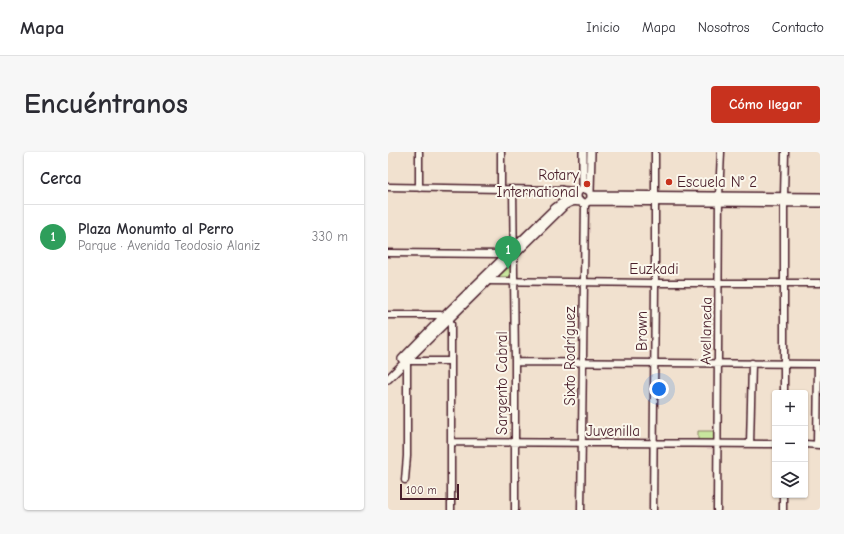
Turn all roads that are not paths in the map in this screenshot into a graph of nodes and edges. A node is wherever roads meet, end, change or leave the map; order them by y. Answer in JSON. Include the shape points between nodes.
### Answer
{"nodes":[{"id":1,"x":419,"y":152,"type":"edge"},
{"id":2,"x":501,"y":152,"type":"edge"},
{"id":3,"x":583,"y":152,"type":"edge"},
{"id":4,"x":591,"y":152,"type":"edge"},
{"id":5,"x":655,"y":152,"type":"edge"},
{"id":6,"x":721,"y":152,"type":"edge"},
{"id":7,"x":785,"y":152,"type":"edge"},
{"id":8,"x":388,"y":187,"type":"edge"},
{"id":9,"x":419,"y":188,"type":"junction"},
{"id":10,"x":501,"y":189,"type":"junction"},
{"id":11,"x":513,"y":189,"type":"junction"},
{"id":12,"x":563,"y":190,"type":"junction"},
{"id":13,"x":578,"y":191,"type":"junction"},
{"id":14,"x":820,"y":197,"type":"edge"},
{"id":15,"x":586,"y":199,"type":"junction"},
{"id":16,"x":655,"y":199,"type":"junction"},
{"id":17,"x":719,"y":199,"type":"junction"},
{"id":18,"x":784,"y":200,"type":"junction"},
{"id":19,"x":564,"y":201,"type":"junction"},
{"id":20,"x":820,"y":203,"type":"edge"},
{"id":21,"x":562,"y":208,"type":"junction"},
{"id":22,"x":545,"y":221,"type":"junction"},
{"id":23,"x":388,"y":253,"type":"edge"},
{"id":24,"x":511,"y":254,"type":"junction"},
{"id":25,"x":488,"y":281,"type":"junction"},
{"id":26,"x":515,"y":281,"type":"junction"},
{"id":27,"x":584,"y":282,"type":"junction"},
{"id":28,"x":655,"y":283,"type":"junction"},
{"id":29,"x":719,"y":283,"type":"junction"},
{"id":30,"x":784,"y":283,"type":"junction"},
{"id":31,"x":820,"y":283,"type":"edge"},
{"id":32,"x":388,"y":315,"type":"edge"},
{"id":33,"x":447,"y":318,"type":"junction"},
{"id":34,"x":406,"y":359,"type":"junction"},
{"id":35,"x":451,"y":361,"type":"junction"},
{"id":36,"x":515,"y":362,"type":"junction"},
{"id":37,"x":583,"y":363,"type":"junction"},
{"id":38,"x":655,"y":363,"type":"junction"},
{"id":39,"x":718,"y":363,"type":"junction"},
{"id":40,"x":752,"y":363,"type":"junction"},
{"id":41,"x":785,"y":363,"type":"junction"},
{"id":42,"x":819,"y":364,"type":"edge"},
{"id":43,"x":388,"y":373,"type":"edge"},
{"id":44,"x":388,"y":379,"type":"edge"},
{"id":45,"x":784,"y":390,"type":"edge"},
{"id":46,"x":451,"y":442,"type":"junction"},
{"id":47,"x":514,"y":443,"type":"junction"},
{"id":48,"x":583,"y":444,"type":"junction"},
{"id":49,"x":654,"y":444,"type":"junction"},
{"id":50,"x":718,"y":444,"type":"junction"},
{"id":51,"x":750,"y":444,"type":"junction"},
{"id":52,"x":772,"y":444,"type":"edge"},
{"id":53,"x":808,"y":444,"type":"edge"},
{"id":54,"x":818,"y":445,"type":"edge"},
{"id":55,"x":405,"y":480,"type":"dead end"},
{"id":56,"x":783,"y":498,"type":"edge"},
{"id":57,"x":450,"y":510,"type":"edge"},
{"id":58,"x":515,"y":510,"type":"edge"},
{"id":59,"x":581,"y":510,"type":"edge"},
{"id":60,"x":653,"y":510,"type":"edge"},
{"id":61,"x":717,"y":510,"type":"edge"},
{"id":62,"x":783,"y":510,"type":"edge"}],
"edges":[{"from":1,"to":9,"type":"street"},
{"from":2,"to":10,"type":"street"},
{"from":3,"to":13,"type":"main road"},
{"from":4,"to":15,"type":"main road"},
{"from":5,"to":16,"type":"street","name":"Brown"},
{"from":6,"to":17,"type":"street","name":"Avellaneda"},
{"from":7,"to":18,"type":"street"},
{"from":8,"to":9,"type":"street"},
{"from":9,"to":10,"type":"street"},
{"from":10,"to":11,"type":"street"},
{"from":11,"to":12,"type":"street"},
{"from":11,"to":24,"type":"street","name":"Sargento Cabral"},
{"from":12,"to":13,"type":"street"},
{"from":12,"to":19,"type":"main road"},
{"from":13,"to":15,"type":"main road","via":[[578,200]]},
{"from":13,"to":15,"type":"main road","via":[[588,190]]},
{"from":13,"to":19,"type":"main road"},
{"from":14,"to":18,"type":"main road"},
{"from":15,"to":16,"type":"main road"},
{"from":15,"to":21,"type":"main road","via":[[569,202]]},
{"from":15,"to":27,"type":"street","name":"Sixto Rodríguez"},
{"from":16,"to":17,"type":"main road"},
{"from":16,"to":28,"type":"street","name":"Brown"},
{"from":17,"to":18,"type":"main road"},
{"from":17,"to":29,"type":"street","name":"Avellaneda"},
{"from":18,"to":20,"type":"main road"},
{"from":18,"to":30,"type":"street"},
{"from":19,"to":21,"type":"main road"},
{"from":19,"to":22,"type":"main road"},
{"from":21,"to":22,"type":"main road"},
{"from":22,"to":24,"type":"main road"},
{"from":23,"to":24,"type":"street"},
{"from":24,"to":25,"type":"main road"},
{"from":24,"to":26,"type":"street","name":"Sargento Cabral"},
{"from":24,"to":33,"type":"main road"},
{"from":25,"to":26,"type":"street","name":"Euzkadi"},
{"from":25,"to":33,"type":"main road"},
{"from":26,"to":27,"type":"street","name":"Euzkadi"},
{"from":26,"to":36,"type":"street","name":"Sargento Cabral"},
{"from":27,"to":28,"type":"street","name":"Euzkadi"},
{"from":27,"to":37,"type":"street","name":"Sixto Rodríguez"},
{"from":28,"to":29,"type":"street","name":"Euzkadi"},
{"from":28,"to":38,"type":"street","name":"Brown"},
{"from":29,"to":30,"type":"street","name":"Euzkadi"},
{"from":29,"to":39,"type":"street","name":"Avellaneda"},
{"from":30,"to":31,"type":"street","name":"Euzkadi"},
{"from":30,"to":41,"type":"street"},
{"from":32,"to":33,"type":"street"},
{"from":33,"to":34,"type":"main road"},
{"from":33,"to":35,"type":"street","via":[[451,324]]},
{"from":34,"to":35,"type":"street"},
{"from":34,"to":43,"type":"main road"},
{"from":34,"to":44,"type":"main road"},
{"from":34,"to":55,"type":"street"},
{"from":35,"to":46,"type":"street"},
{"from":36,"to":37,"type":"street"},
{"from":36,"to":47,"type":"street","name":"Sargento Cabral"},
{"from":37,"to":38,"type":"street"},
{"from":37,"to":48,"type":"street","name":"Sixto Rodríguez"},
{"from":38,"to":39,"type":"street"},
{"from":38,"to":49,"type":"street","name":"Brown"},
{"from":39,"to":40,"type":"street"},
{"from":39,"to":50,"type":"street","name":"Avellaneda"},
{"from":40,"to":41,"type":"street"},
{"from":40,"to":51,"type":"street"},
{"from":41,"to":42,"type":"street"},
{"from":41,"to":45,"type":"street"},
{"from":42,"to":54,"type":"street"},
{"from":46,"to":47,"type":"street","name":"Juvenilla"},
{"from":46,"to":57,"type":"street"},
{"from":47,"to":48,"type":"street","name":"Juvenilla"},
{"from":47,"to":58,"type":"street","name":"Sargento Cabral"},
{"from":48,"to":49,"type":"street","name":"Juvenilla"},
{"from":48,"to":59,"type":"street","name":"Sixto Rodríguez"},
{"from":49,"to":50,"type":"street","name":"Juvenilla"},
{"from":49,"to":60,"type":"street","name":"Brown"},
{"from":50,"to":51,"type":"street","name":"Juvenilla"},
{"from":50,"to":61,"type":"street","name":"Avellaneda"},
{"from":51,"to":52,"type":"street","name":"Juvenilla"},
{"from":53,"to":54,"type":"street"},
{"from":56,"to":62,"type":"street"}]}
